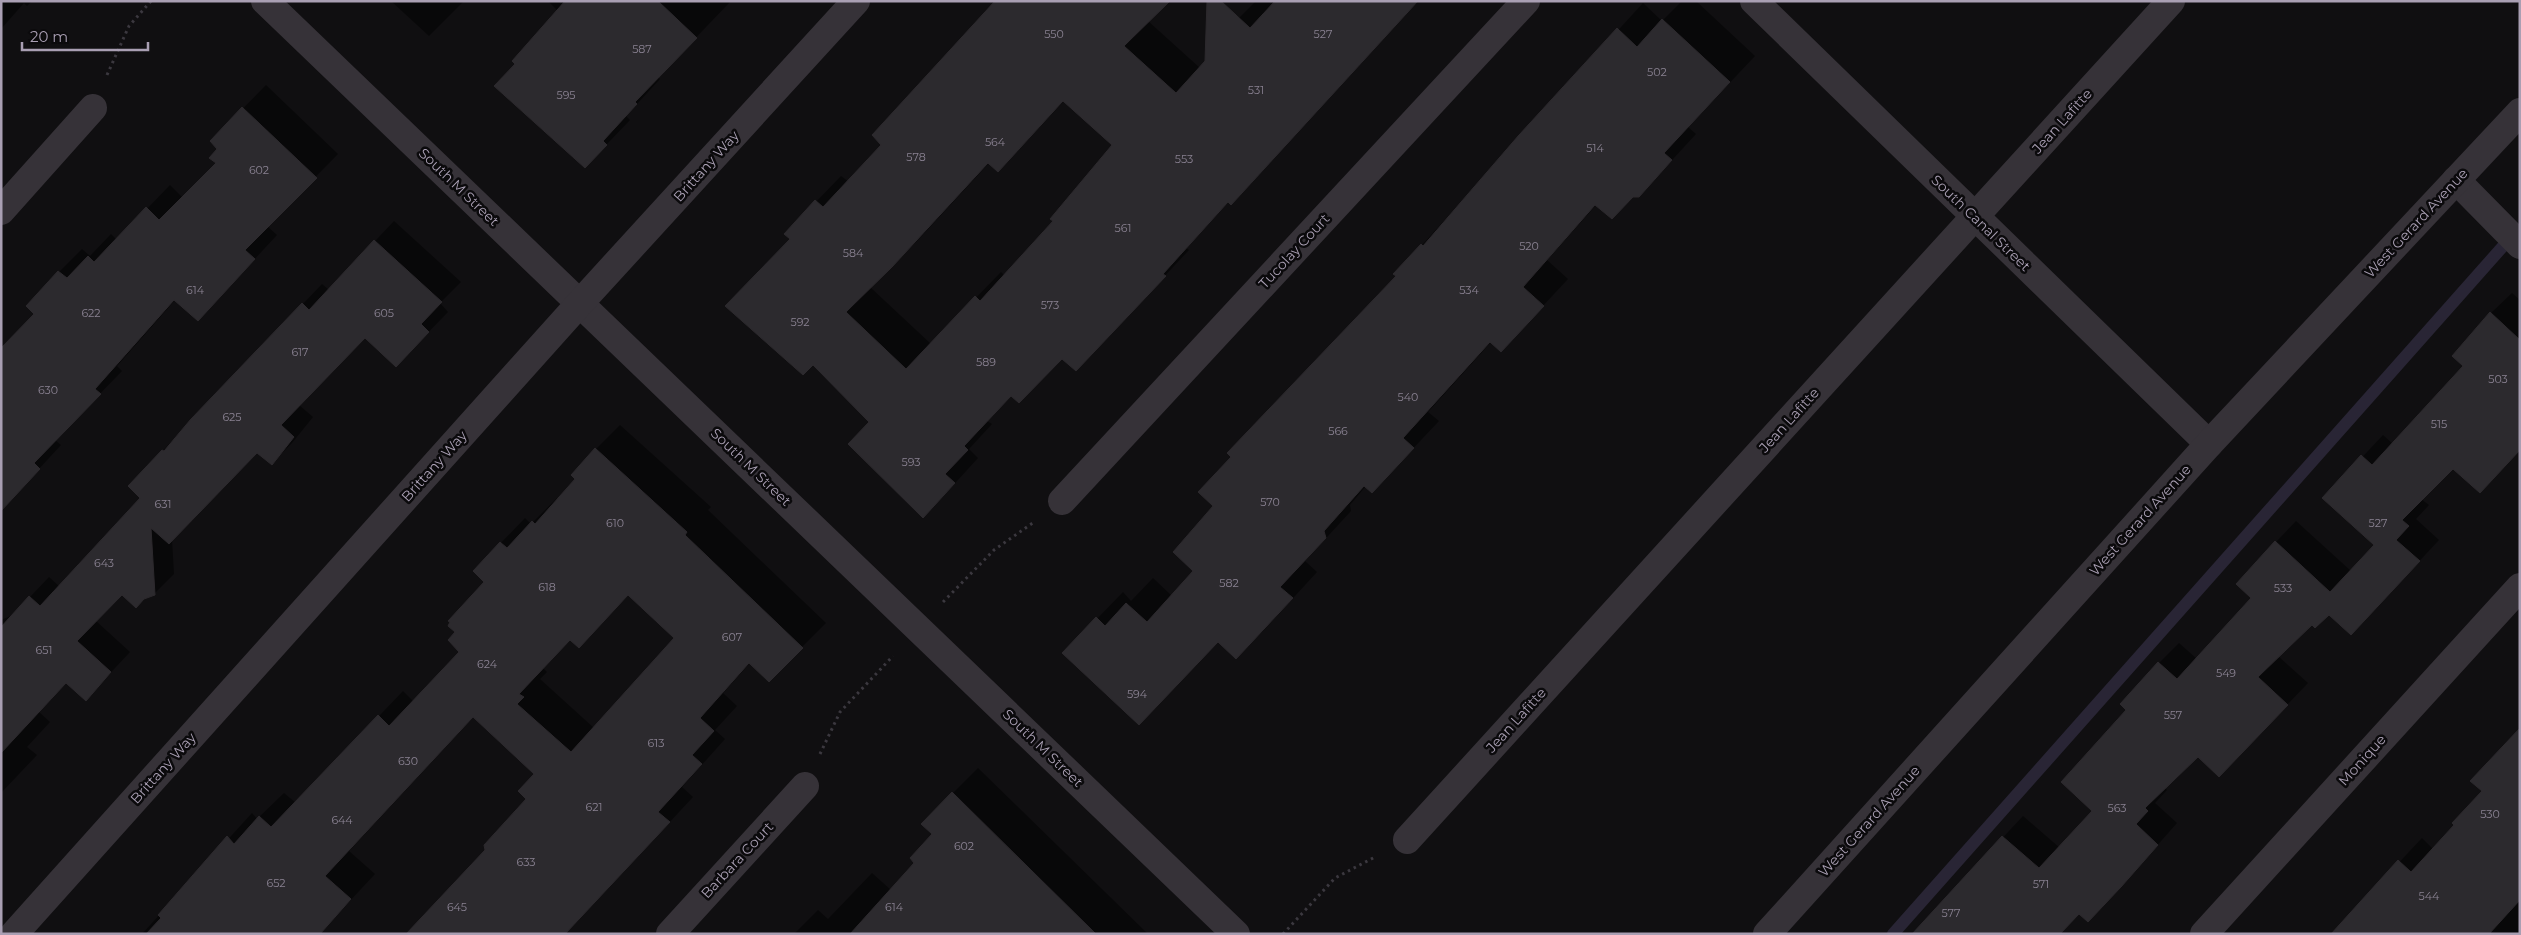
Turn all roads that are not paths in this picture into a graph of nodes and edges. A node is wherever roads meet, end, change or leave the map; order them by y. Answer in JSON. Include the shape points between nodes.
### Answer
{"nodes":[{"id":1,"x":265,"y":1,"type":"edge"},
{"id":2,"x":856,"y":1,"type":"edge"},
{"id":3,"x":1526,"y":1,"type":"edge"},
{"id":4,"x":1754,"y":1,"type":"edge"},
{"id":5,"x":2171,"y":1,"type":"edge"},
{"id":6,"x":93,"y":108,"type":"road end"},
{"id":7,"x":2520,"y":112,"type":"edge"},
{"id":8,"x":2456,"y":180,"type":"junction"},
{"id":9,"x":1,"y":211,"type":"edge"},
{"id":10,"x":1974,"y":216,"type":"junction"},
{"id":11,"x":2520,"y":246,"type":"edge"},
{"id":12,"x":580,"y":303,"type":"junction"},
{"id":13,"x":2209,"y":444,"type":"junction"},
{"id":14,"x":1062,"y":501,"type":"dead end"},
{"id":15,"x":2520,"y":587,"type":"edge"},
{"id":16,"x":805,"y":786,"type":"dead end"},
{"id":17,"x":1408,"y":840,"type":"road end"},
{"id":18,"x":14,"y":934,"type":"edge"},
{"id":19,"x":670,"y":934,"type":"edge"},
{"id":20,"x":1236,"y":934,"type":"edge"},
{"id":21,"x":1767,"y":934,"type":"edge"},
{"id":22,"x":2204,"y":934,"type":"edge"}],
"edges":[{"from":1,"to":12,"type":"street","name":"South M Street"},
{"from":2,"to":12,"type":"street","name":"Brittany Way"},
{"from":3,"to":14,"type":"street","name":"Tucolay Court"},
{"from":4,"to":10,"type":"street","name":"South Canal Street"},
{"from":5,"to":10,"type":"street","name":"Jean Lafitte"},
{"from":6,"to":9,"type":"street"},
{"from":7,"to":8,"type":"street","name":"West Gerard Avenue"},
{"from":8,"to":11,"type":"street"},
{"from":8,"to":13,"type":"street","name":"West Gerard Avenue"},
{"from":10,"to":13,"type":"street","name":"South Canal Street"},
{"from":10,"to":17,"type":"street","name":"Jean Lafitte"},
{"from":12,"to":18,"type":"street","name":"Brittany Way"},
{"from":12,"to":20,"type":"street","name":"South M Street"},
{"from":13,"to":21,"type":"street","name":"West Gerard Avenue"},
{"from":15,"to":22,"type":"street","name":"Monique"},
{"from":16,"to":19,"type":"street","name":"Barbara Court"}]}
